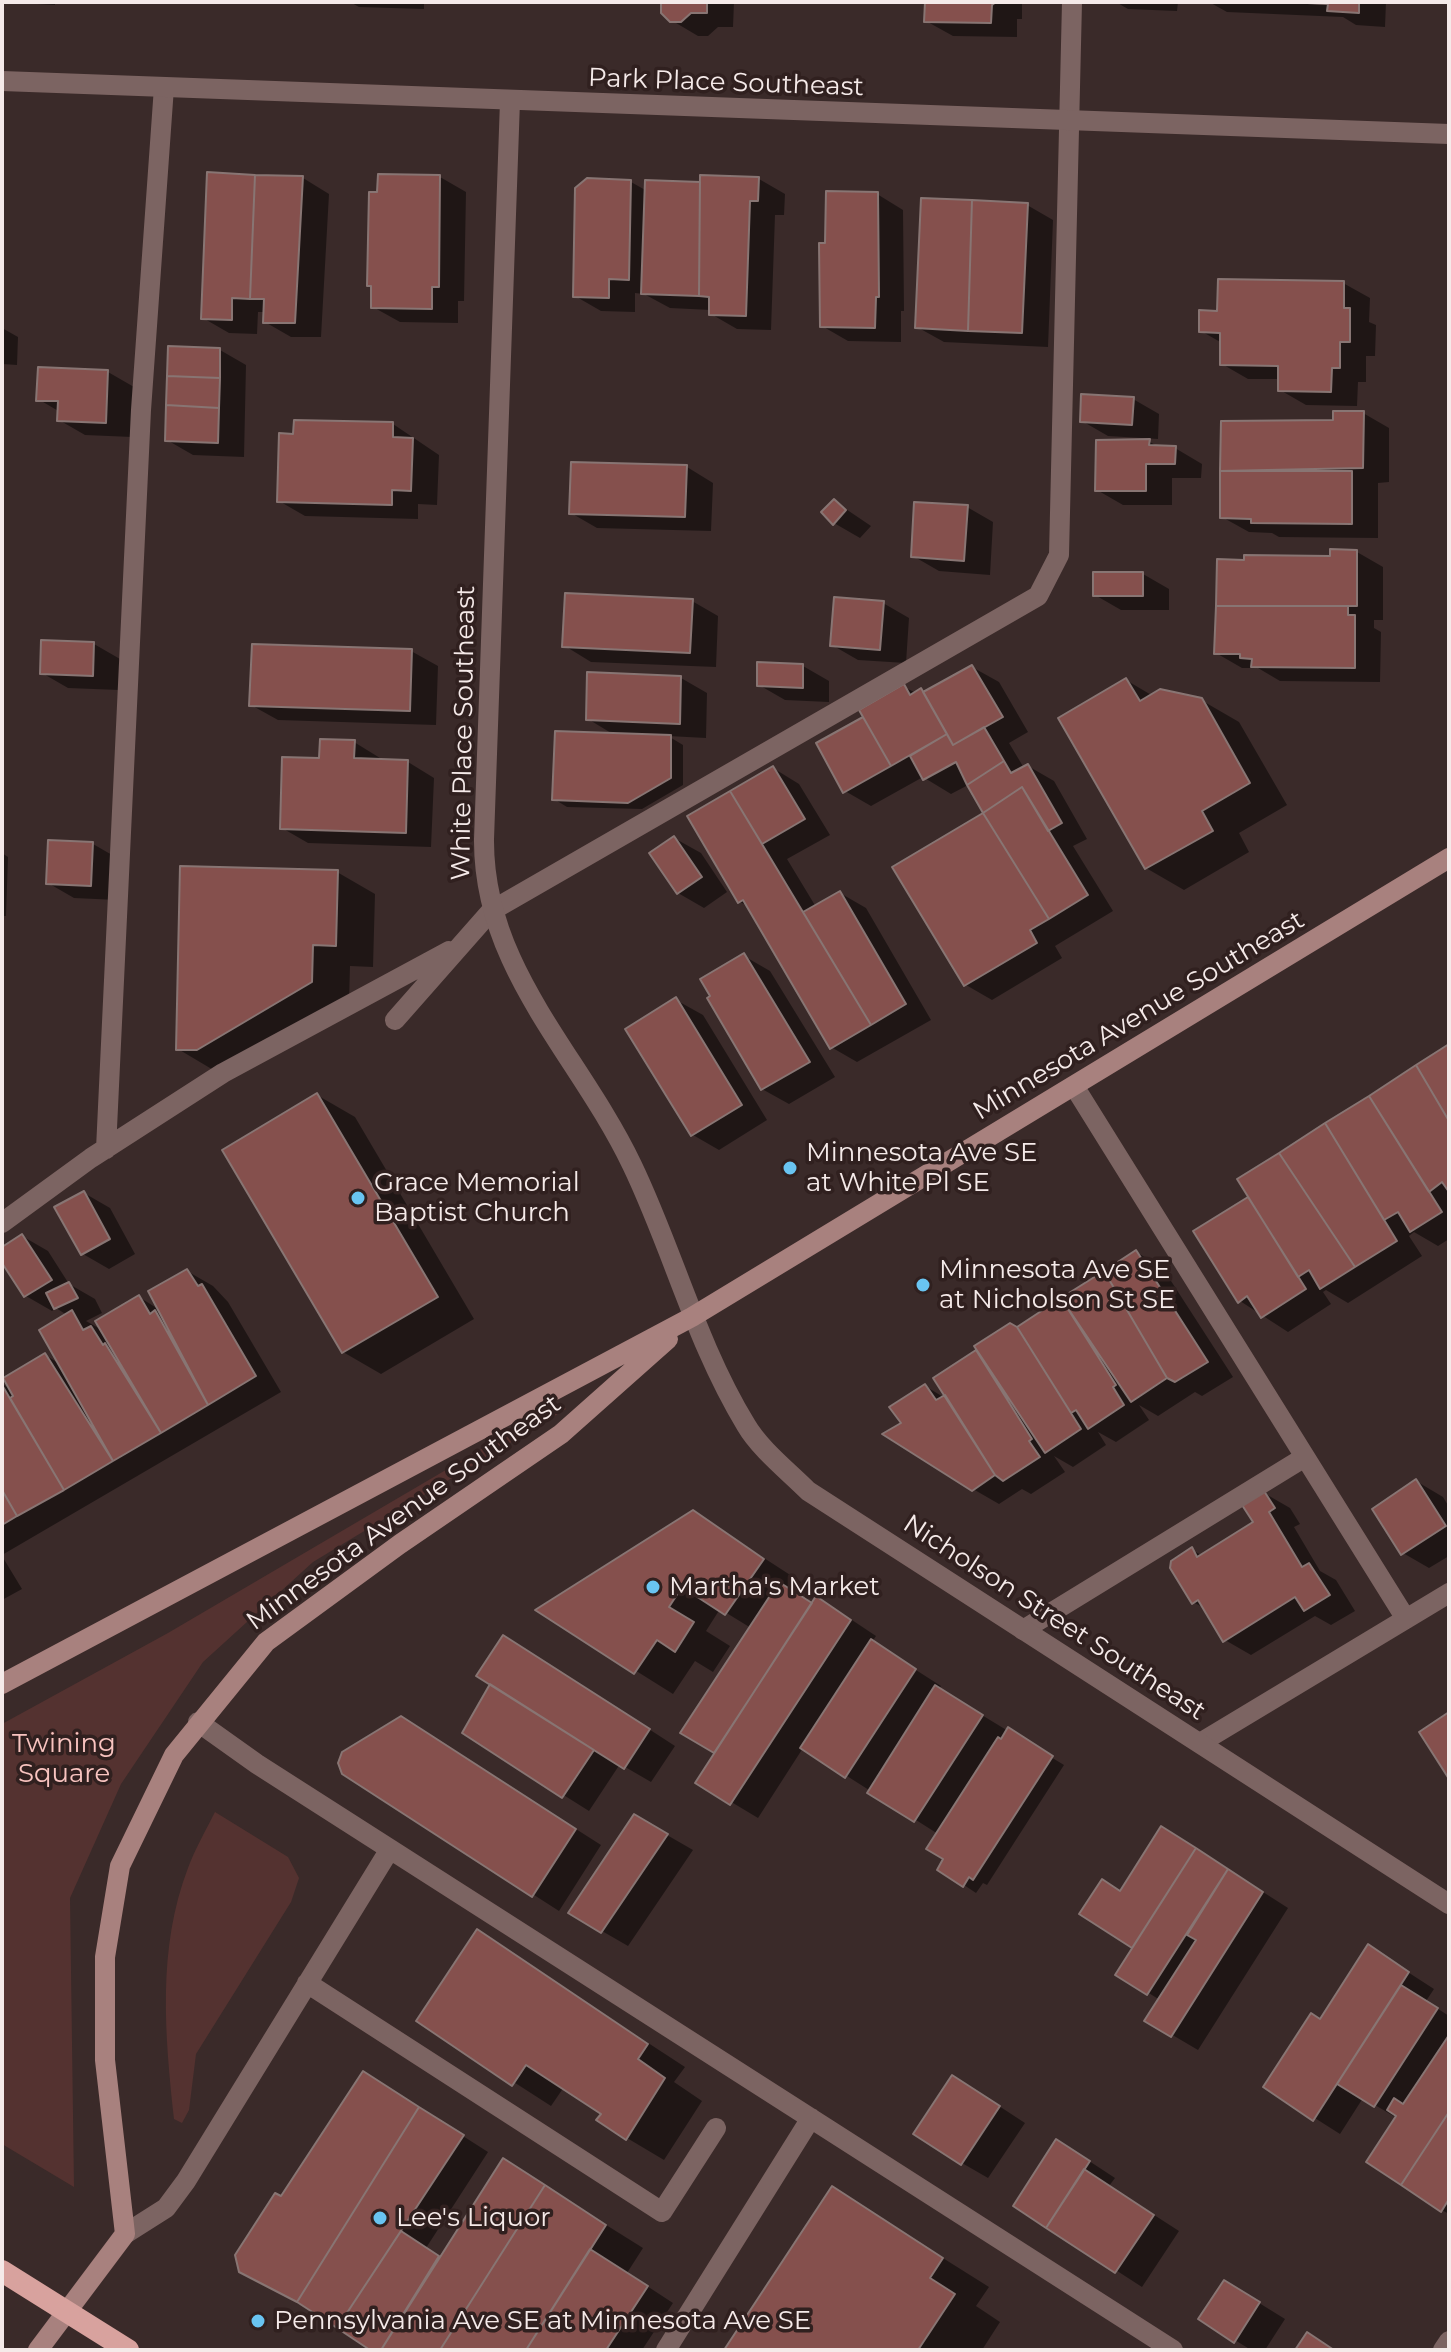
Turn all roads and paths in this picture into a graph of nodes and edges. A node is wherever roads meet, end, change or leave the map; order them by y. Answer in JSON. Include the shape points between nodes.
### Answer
{"nodes":[{"id":1,"x":1072,"y":2,"type":"edge"},
{"id":2,"x":2,"y":81,"type":"edge"},
{"id":3,"x":164,"y":87,"type":"junction"},
{"id":4,"x":510,"y":101,"type":"junction"},
{"id":5,"x":1070,"y":121,"type":"junction"},
{"id":6,"x":1449,"y":134,"type":"edge"},
{"id":7,"x":1449,"y":858,"type":"edge"},
{"id":8,"x":491,"y":911,"type":"junction"},
{"id":9,"x":463,"y":944,"type":"junction"},
{"id":10,"x":395,"y":1020,"type":"dead end"},
{"id":11,"x":1074,"y":1086,"type":"junction"},
{"id":12,"x":106,"y":1149,"type":"junction"},
{"id":13,"x":2,"y":1223,"type":"edge"},
{"id":14,"x":692,"y":1317,"type":"junction"},
{"id":15,"x":1305,"y":1457,"type":"junction"},
{"id":16,"x":1449,"y":1593,"type":"edge"},
{"id":17,"x":1406,"y":1619,"type":"junction"},
{"id":18,"x":1023,"y":1630,"type":"junction"},
{"id":19,"x":2,"y":1684,"type":"edge"},
{"id":20,"x":198,"y":1722,"type":"junction"},
{"id":21,"x":1200,"y":1743,"type":"junction"},
{"id":22,"x":390,"y":1849,"type":"junction"},
{"id":23,"x":1449,"y":1904,"type":"edge"},
{"id":24,"x":307,"y":1983,"type":"junction"},
{"id":25,"x":811,"y":2118,"type":"junction"},
{"id":26,"x":716,"y":2128,"type":"dead end"},
{"id":27,"x":125,"y":2234,"type":"junction"},
{"id":28,"x":2,"y":2254,"type":"edge"},
{"id":29,"x":2,"y":2271,"type":"edge"},
{"id":30,"x":66,"y":2312,"type":"junction"},
{"id":31,"x":1449,"y":2341,"type":"edge"},
{"id":32,"x":38,"y":2350,"type":"edge"},
{"id":33,"x":128,"y":2350,"type":"edge"},
{"id":34,"x":666,"y":2350,"type":"edge"},
{"id":35,"x":1173,"y":2350,"type":"edge"},
{"id":36,"x":1443,"y":2350,"type":"edge"}],
"edges":[{"from":1,"to":5,"type":"street"},
{"from":2,"to":3,"type":"street","name":"Park Place Southeast"},
{"from":3,"to":4,"type":"street","name":"Park Place Southeast"},
{"from":3,"to":12,"type":"street","via":[[141,410]]},
{"from":4,"to":5,"type":"street","name":"Park Place Southeast"},
{"from":4,"to":8,"type":"street","name":"White Place Southeast","via":[[484,839]]},
{"from":5,"to":6,"type":"street","name":"Park Place Southeast"},
{"from":5,"to":8,"type":"street","via":[[1059,555],[1038,596]]},
{"from":7,"to":11,"type":"main road","name":"Minnesota Avenue Southeast"},
{"from":8,"to":9,"type":"street"},
{"from":8,"to":14,"type":"street","name":"White Place Southeast","via":[[507,956],[631,1164]]},
{"from":9,"to":10,"type":"street"},
{"from":9,"to":12,"type":"street","via":[[223,1073]]},
{"from":11,"to":14,"type":"main road","name":"Minnesota Avenue Southeast"},
{"from":11,"to":15,"type":"street"},
{"from":12,"to":13,"type":"street"},
{"from":14,"to":18,"type":"street","name":"Nicholson Street Southeast","via":[[747,1428],[808,1491]]},
{"from":14,"to":19,"type":"main road","name":"Minnesota Avenue Southeast"},
{"from":14,"to":20,"type":"main road","name":"Minnesota Avenue Southeast","via":[[561,1434],[266,1642]]},
{"from":15,"to":17,"type":"street"},
{"from":15,"to":18,"type":"street"},
{"from":16,"to":17,"type":"street"},
{"from":17,"to":21,"type":"street"},
{"from":18,"to":21,"type":"street","name":"Nicholson Street Southeast"},
{"from":20,"to":22,"type":"street"},
{"from":20,"to":27,"type":"main road","name":"Minnesota Avenue Southeast","via":[[153,1794],[120,1866],[110,1910],[102,2008]]},
{"from":21,"to":23,"type":"street","name":"Nicholson Street Southeast"},
{"from":22,"to":24,"type":"street"},
{"from":22,"to":25,"type":"street"},
{"from":24,"to":26,"type":"street","via":[[662,2212]]},
{"from":24,"to":27,"type":"street","via":[[186,2181],[166,2208]]},
{"from":25,"to":34,"type":"street"},
{"from":25,"to":35,"type":"street"},
{"from":27,"to":30,"type":"main road"},
{"from":28,"to":30,"type":"highway"},
{"from":29,"to":30,"type":"highway"},
{"from":30,"to":32,"type":"main road"},
{"from":30,"to":33,"type":"highway"},
{"from":31,"to":36,"type":"street"}]}
